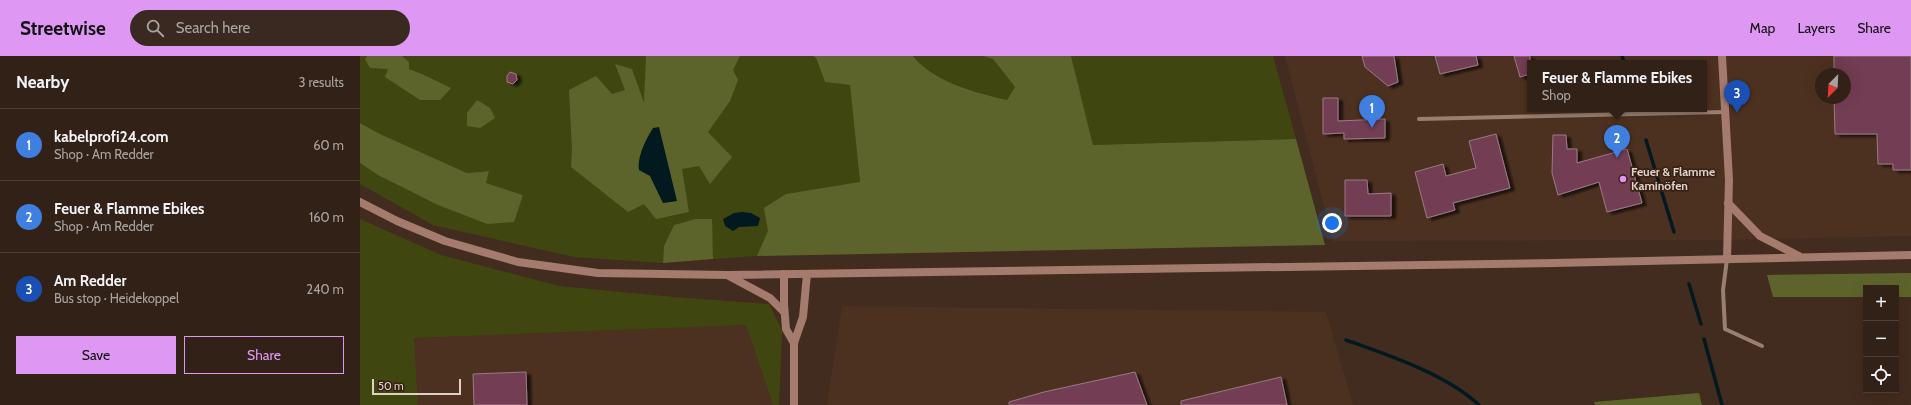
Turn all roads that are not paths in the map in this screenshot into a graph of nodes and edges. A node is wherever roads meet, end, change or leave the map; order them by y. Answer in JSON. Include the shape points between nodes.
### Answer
{"nodes":[{"id":1,"x":1722,"y":56,"type":"edge"},
{"id":2,"x":1725,"y":112,"type":"junction"},
{"id":3,"x":1419,"y":119,"type":"dead end"},
{"id":4,"x":360,"y":202,"type":"edge"},
{"id":5,"x":1728,"y":203,"type":"junction"},
{"id":6,"x":1911,"y":255,"type":"edge"},
{"id":7,"x":1800,"y":257,"type":"junction"},
{"id":8,"x":1727,"y":259,"type":"junction"},
{"id":9,"x":784,"y":274,"type":"junction"},
{"id":10,"x":807,"y":274,"type":"junction"},
{"id":11,"x":728,"y":275,"type":"junction"},
{"id":12,"x":784,"y":312,"type":"junction"},
{"id":13,"x":794,"y":343,"type":"junction"},
{"id":14,"x":1762,"y":346,"type":"dead end"},
{"id":15,"x":794,"y":405,"type":"edge"}],
"edges":[{"from":1,"to":2,"type":"main road"},
{"from":2,"to":3,"type":"street"},
{"from":2,"to":5,"type":"main road"},
{"from":4,"to":11,"type":"main road","via":[[445,241],[518,262],[598,273]]},
{"from":5,"to":7,"type":"main road","via":[[1760,236]]},
{"from":5,"to":8,"type":"main road"},
{"from":6,"to":7,"type":"main road"},
{"from":7,"to":8,"type":"main road"},
{"from":8,"to":10,"type":"main road"},
{"from":8,"to":14,"type":"street","via":[[1723,290],[1725,329]]},
{"from":9,"to":10,"type":"main road"},
{"from":9,"to":11,"type":"main road"},
{"from":9,"to":12,"type":"main road"},
{"from":10,"to":13,"type":"main road","via":[[803,316]]},
{"from":11,"to":12,"type":"main road","via":[[770,298]]},
{"from":12,"to":13,"type":"main road","via":[[786,329]]},
{"from":13,"to":15,"type":"main road"}]}
